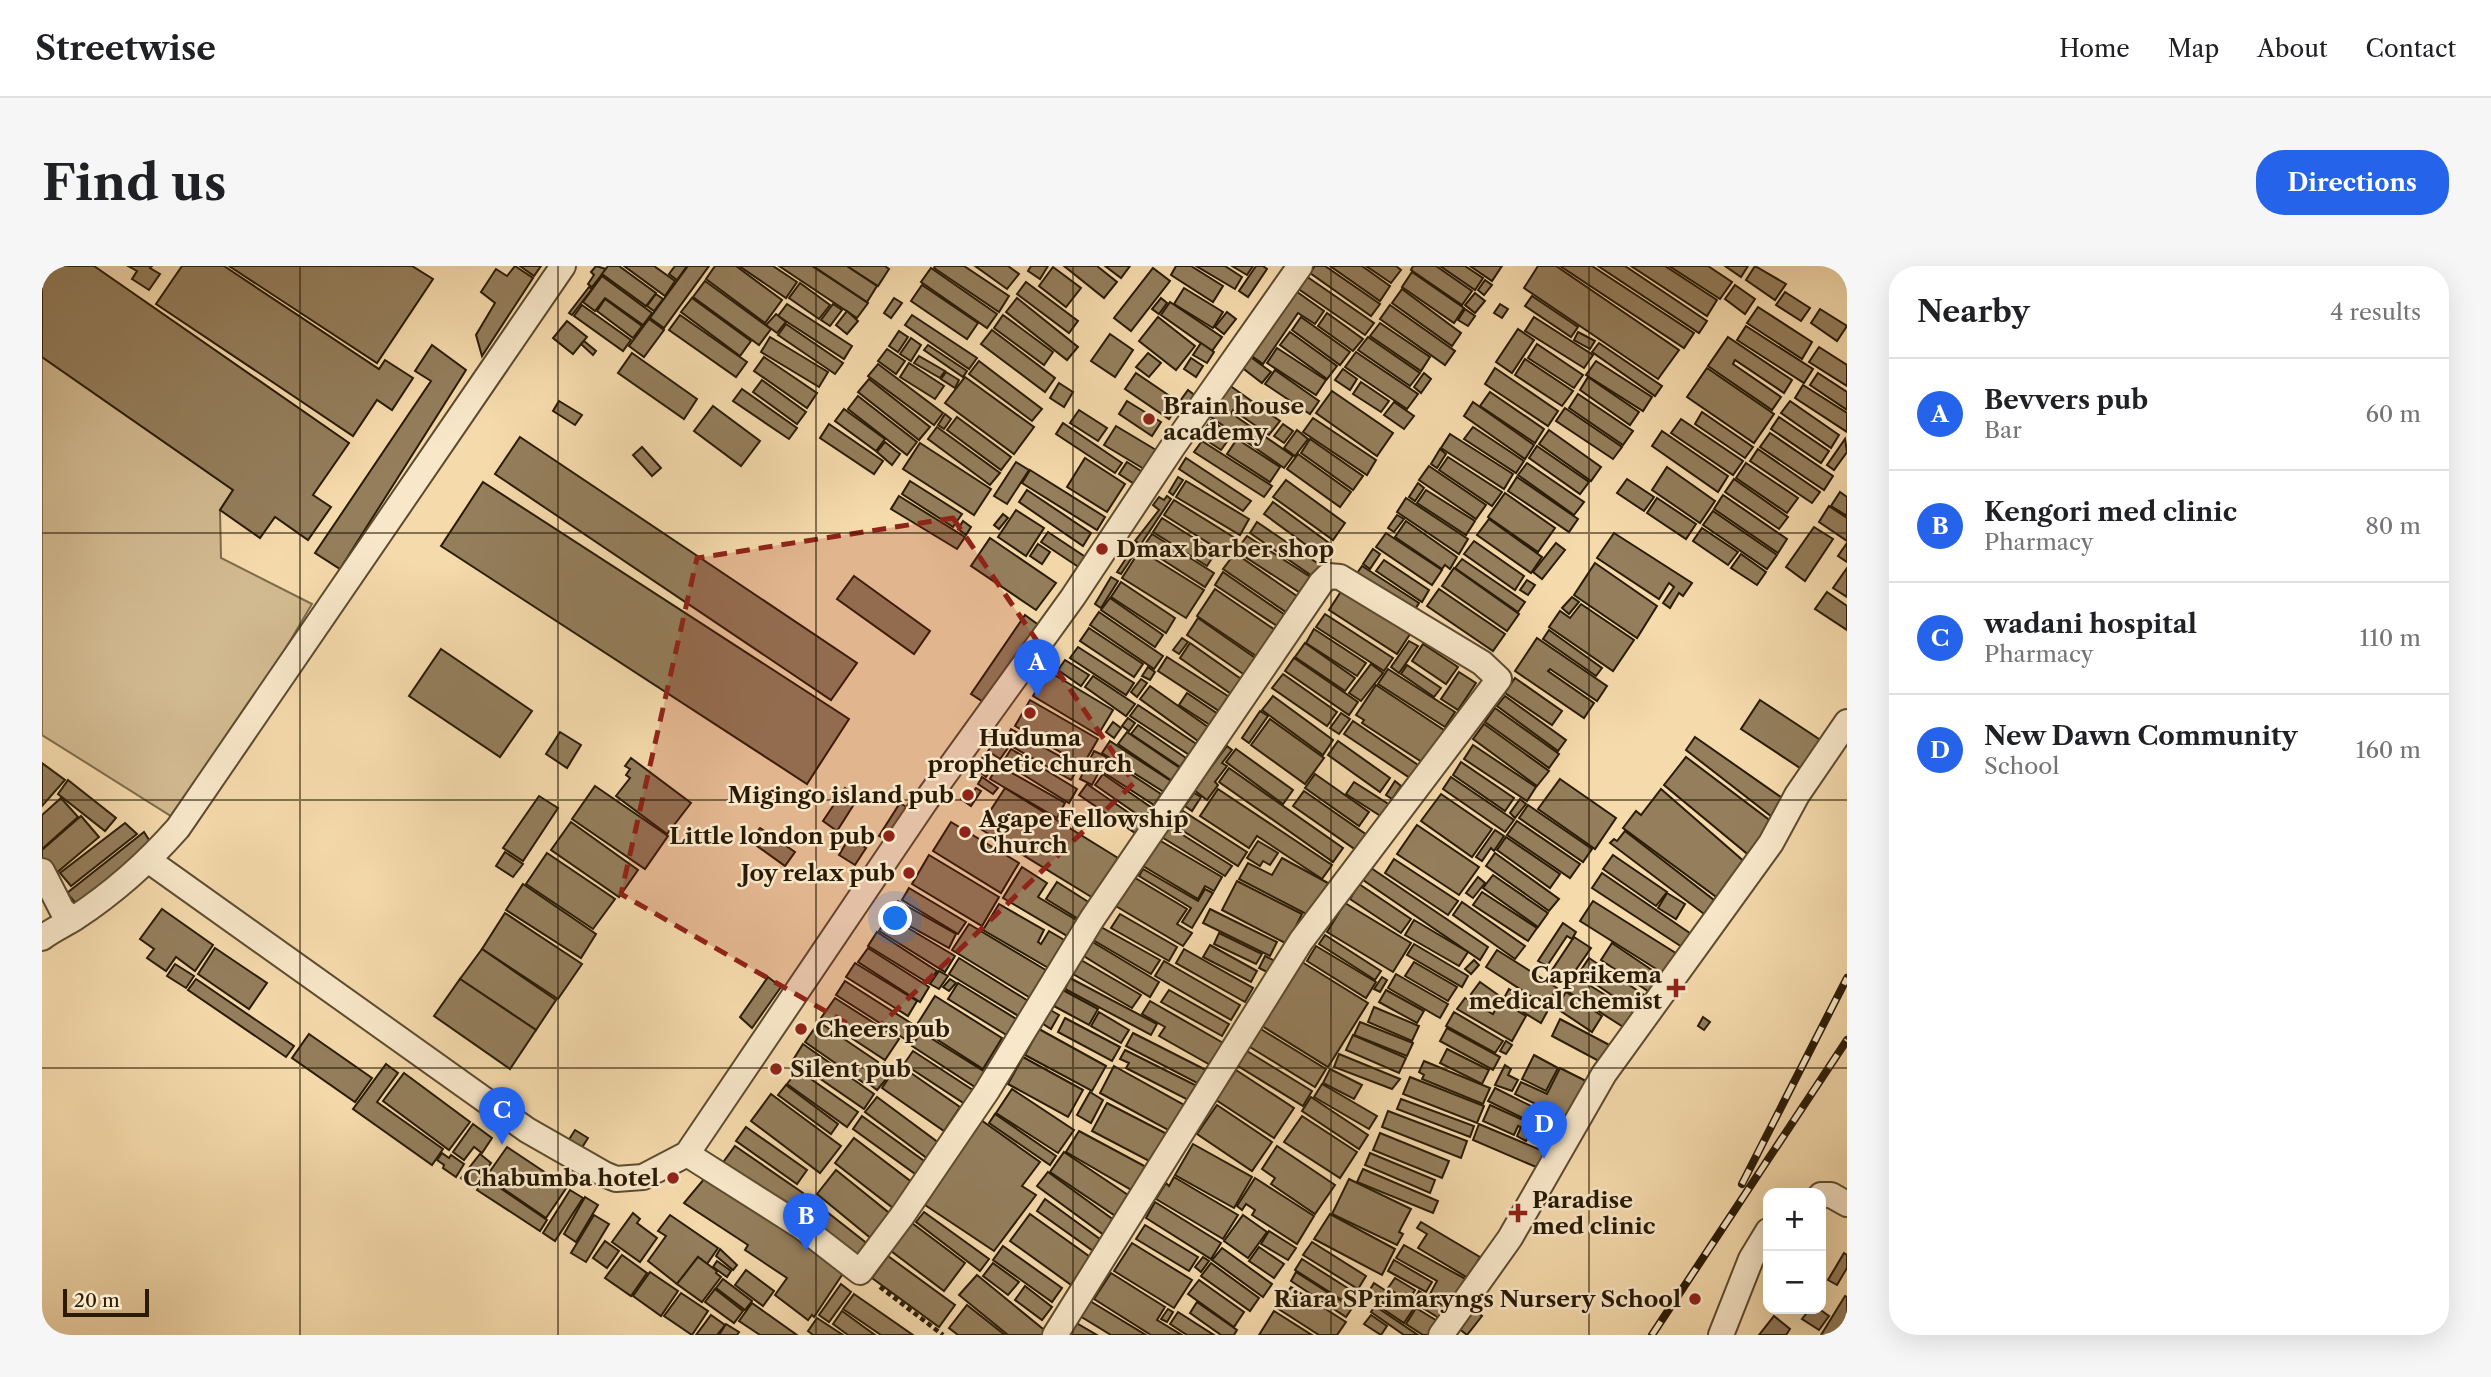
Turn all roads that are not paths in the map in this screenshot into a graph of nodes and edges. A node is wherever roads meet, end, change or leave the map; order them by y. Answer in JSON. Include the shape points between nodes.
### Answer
{"nodes":[{"id":1,"x":563,"y":266,"type":"edge"},
{"id":2,"x":1300,"y":266,"type":"edge"},
{"id":3,"x":1847,"y":722,"type":"edge"},
{"id":4,"x":148,"y":860,"type":"junction"},
{"id":5,"x":42,"y":872,"type":"edge"},
{"id":6,"x":73,"y":919,"type":"junction"},
{"id":7,"x":42,"y":938,"type":"edge"},
{"id":8,"x":687,"y":1154,"type":"junction"},
{"id":9,"x":1826,"y":1195,"type":"edge"},
{"id":10,"x":1847,"y":1204,"type":"edge"},
{"id":11,"x":1763,"y":1239,"type":"edge"},
{"id":12,"x":1055,"y":1335,"type":"edge"},
{"id":13,"x":1441,"y":1335,"type":"edge"},
{"id":14,"x":1721,"y":1335,"type":"edge"}],
"edges":[{"from":1,"to":4,"type":"street","via":[[178,828]]},
{"from":2,"to":8,"type":"street","via":[[1073,597],[925,802]]},
{"from":3,"to":13,"type":"street","via":[[1797,795],[1771,843],[1604,1074],[1510,1238]]},
{"from":4,"to":6,"type":"street"},
{"from":4,"to":8,"type":"street","via":[[527,1130],[604,1174],[616,1179],[643,1177]]},
{"from":5,"to":6,"type":"street","via":[[62,909]]},
{"from":6,"to":7,"type":"street"},
{"from":8,"to":12,"type":"street","via":[[802,1227],[860,1272],[979,1102],[1092,919],[1321,583],[1328,576],[1340,577],[1482,663],[1499,678],[1301,941]]},
{"from":9,"to":10,"type":"street"},
{"from":11,"to":14,"type":"street"}]}
